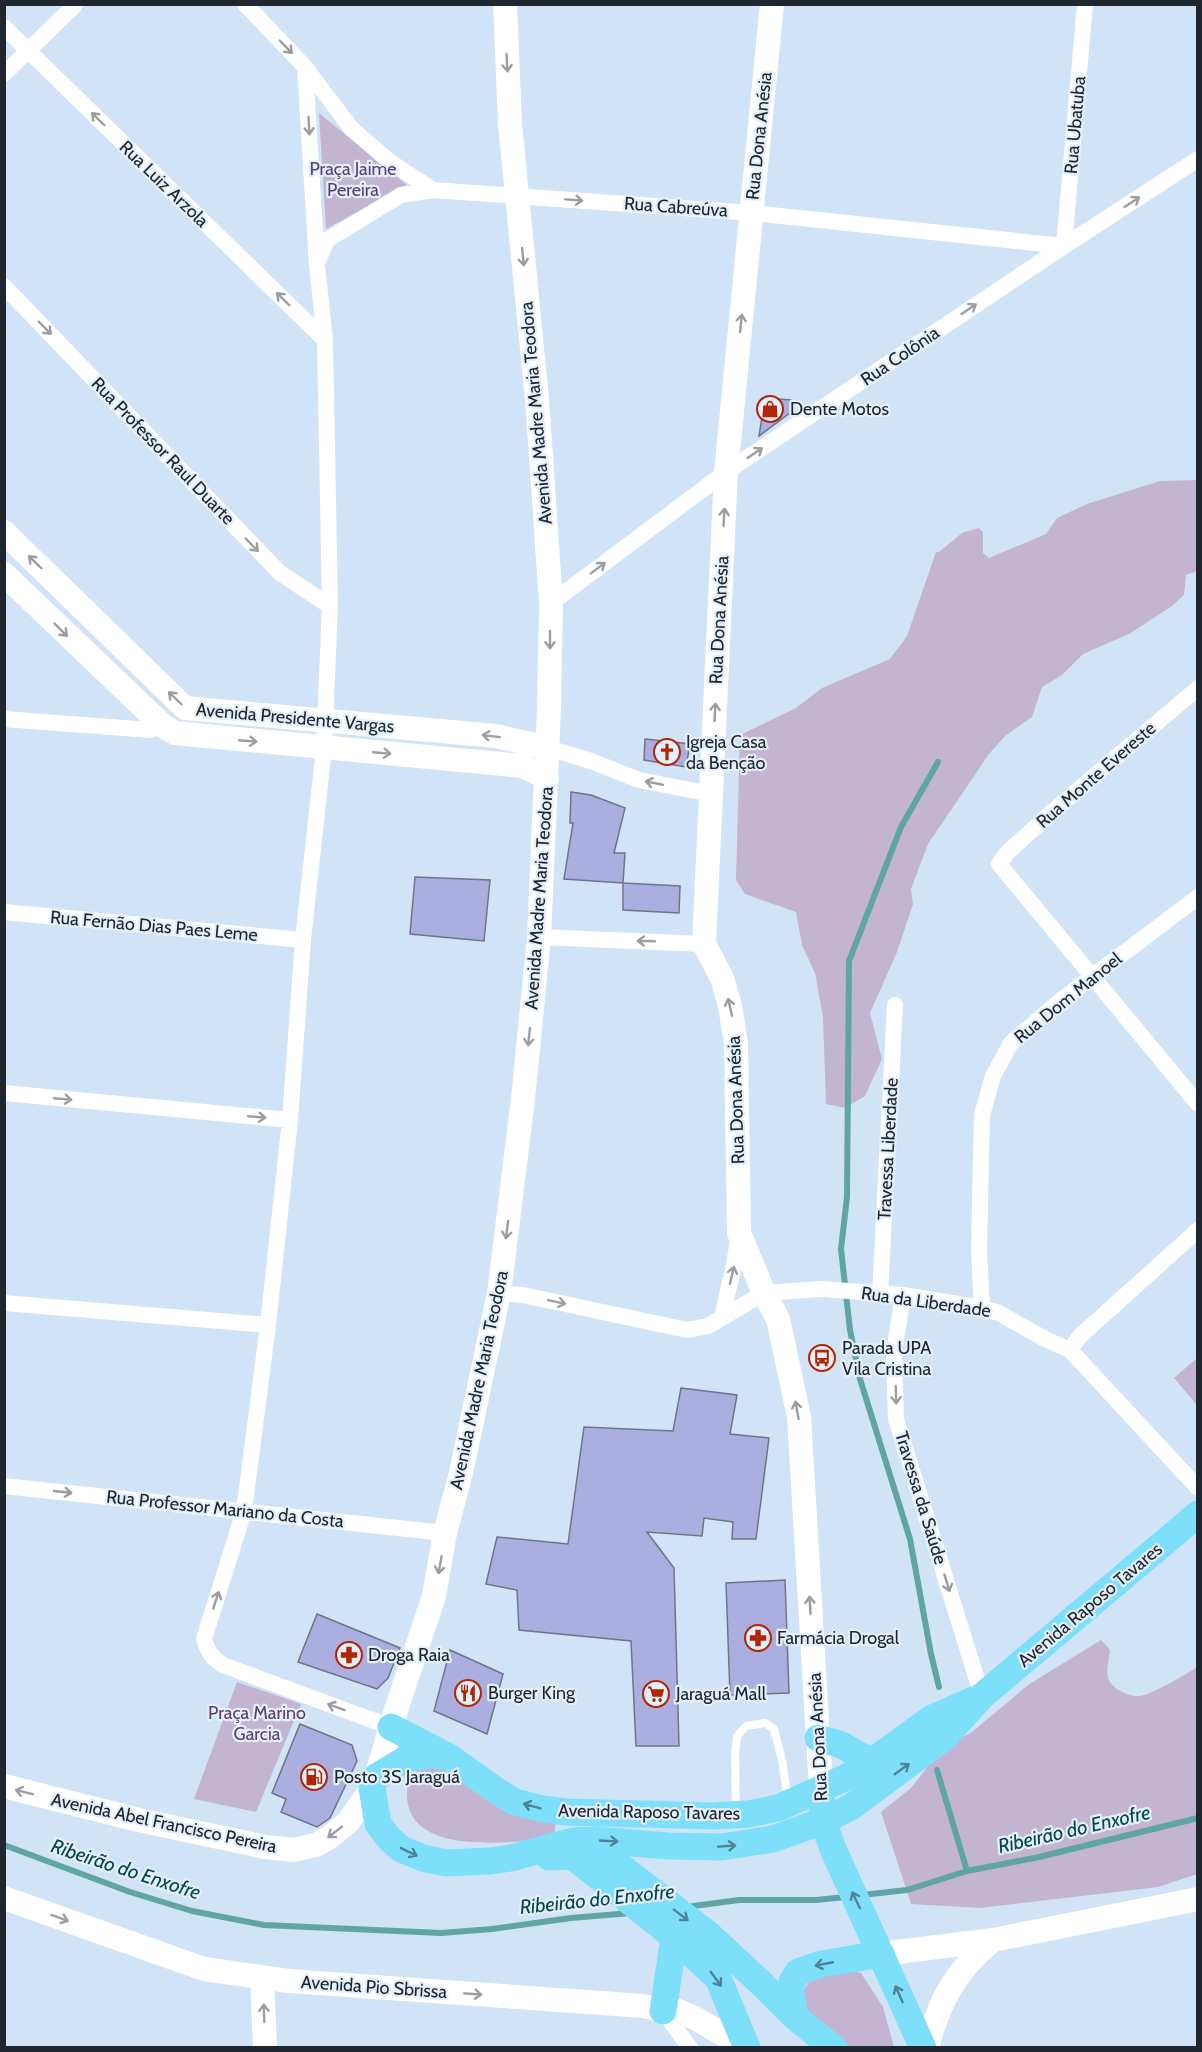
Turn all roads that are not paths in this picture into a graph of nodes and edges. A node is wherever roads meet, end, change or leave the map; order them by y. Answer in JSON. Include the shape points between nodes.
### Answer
{"nodes":[{"id":1,"x":76,"y":4,"type":"edge"},
{"id":2,"x":245,"y":4,"type":"edge"},
{"id":3,"x":505,"y":4,"type":"edge"},
{"id":4,"x":772,"y":4,"type":"edge"},
{"id":5,"x":1085,"y":4,"type":"edge"},
{"id":6,"x":4,"y":27,"type":"edge"},
{"id":7,"x":28,"y":51,"type":"junction"},
{"id":8,"x":305,"y":67,"type":"junction"},
{"id":9,"x":4,"y":74,"type":"edge"},
{"id":10,"x":1197,"y":159,"type":"edge"},
{"id":11,"x":433,"y":190,"type":"junction"},
{"id":12,"x":516,"y":195,"type":"junction"},
{"id":13,"x":752,"y":213,"type":"junction"},
{"id":14,"x":1064,"y":246,"type":"junction"},
{"id":15,"x":317,"y":266,"type":"junction"},
{"id":16,"x":4,"y":286,"type":"edge"},
{"id":17,"x":325,"y":340,"type":"junction"},
{"id":18,"x":726,"y":472,"type":"junction"},
{"id":19,"x":4,"y":532,"type":"edge"},
{"id":20,"x":4,"y":574,"type":"edge"},
{"id":21,"x":550,"y":603,"type":"junction"},
{"id":22,"x":330,"y":606,"type":"junction"},
{"id":23,"x":1197,"y":688,"type":"edge"},
{"id":24,"x":4,"y":719,"type":"edge"},
{"id":25,"x":325,"y":721,"type":"junction"},
{"id":26,"x":162,"y":725,"type":"junction"},
{"id":27,"x":324,"y":748,"type":"junction"},
{"id":28,"x":548,"y":748,"type":"junction"},
{"id":29,"x":547,"y":778,"type":"junction"},
{"id":30,"x":711,"y":794,"type":"junction"},
{"id":31,"x":1197,"y":897,"type":"edge"},
{"id":32,"x":4,"y":912,"type":"edge"},
{"id":33,"x":539,"y":938,"type":"junction"},
{"id":34,"x":303,"y":940,"type":"junction"},
{"id":35,"x":704,"y":944,"type":"junction"},
{"id":36,"x":1091,"y":976,"type":"junction"},
{"id":37,"x":895,"y":1005,"type":"dead end"},
{"id":38,"x":4,"y":1093,"type":"edge"},
{"id":39,"x":1197,"y":1104,"type":"edge"},
{"id":40,"x":290,"y":1120,"type":"junction"},
{"id":41,"x":1197,"y":1230,"type":"edge"},
{"id":42,"x":739,"y":1233,"type":"junction"},
{"id":43,"x":499,"y":1293,"type":"junction"},
{"id":44,"x":764,"y":1293,"type":"junction"},
{"id":45,"x":872,"y":1293,"type":"junction"},
{"id":46,"x":903,"y":1295,"type":"junction"},
{"id":47,"x":4,"y":1303,"type":"edge"},
{"id":48,"x":982,"y":1308,"type":"junction"},
{"id":49,"x":722,"y":1316,"type":"junction"},
{"id":50,"x":268,"y":1324,"type":"junction"},
{"id":51,"x":1070,"y":1350,"type":"junction"},
{"id":52,"x":4,"y":1486,"type":"edge"},
{"id":53,"x":1197,"y":1488,"type":"edge"},
{"id":54,"x":244,"y":1511,"type":"junction"},
{"id":55,"x":1197,"y":1514,"type":"edge"},
{"id":56,"x":445,"y":1533,"type":"junction"},
{"id":57,"x":982,"y":1696,"type":"junction"},
{"id":58,"x":391,"y":1727,"type":"junction"},
{"id":59,"x":818,"y":1738,"type":"junction"},
{"id":60,"x":449,"y":1757,"type":"junction"},
{"id":61,"x":873,"y":1761,"type":"junction"},
{"id":62,"x":374,"y":1782,"type":"junction"},
{"id":63,"x":4,"y":1786,"type":"edge"},
{"id":64,"x":821,"y":1789,"type":"junction"},
{"id":65,"x":788,"y":1804,"type":"junction"},
{"id":66,"x":736,"y":1815,"type":"junction"},
{"id":67,"x":823,"y":1821,"type":"junction"},
{"id":68,"x":573,"y":1856,"type":"junction"},
{"id":69,"x":511,"y":1858,"type":"junction"},
{"id":70,"x":4,"y":1898,"type":"edge"},
{"id":71,"x":1197,"y":1899,"type":"edge"},
{"id":72,"x":669,"y":1933,"type":"junction"},
{"id":73,"x":993,"y":1940,"type":"junction"},
{"id":74,"x":881,"y":1954,"type":"junction"},
{"id":75,"x":262,"y":1978,"type":"junction"},
{"id":76,"x":663,"y":2011,"type":"junction"},
{"id":77,"x":796,"y":2018,"type":"junction"},
{"id":78,"x":740,"y":2043,"type":"edge"},
{"id":79,"x":690,"y":2047,"type":"edge"},
{"id":80,"x":265,"y":2048,"type":"edge"},
{"id":81,"x":834,"y":2048,"type":"edge"},
{"id":82,"x":925,"y":2048,"type":"edge"}],
"edges":[{"from":1,"to":7,"type":"street"},
{"from":2,"to":8,"type":"street","one_way":true},
{"from":3,"to":12,"type":"street","name":"Avenida Madre Maria Teodora","one_way":true},
{"from":4,"to":13,"type":"street","name":"Rua Dona Anésia"},
{"from":5,"to":14,"type":"street","name":"Rua Ubatuba"},
{"from":6,"to":7,"type":"street","name":"Rua Luiz Arzola"},
{"from":7,"to":9,"type":"street"},
{"from":17,"to":7,"type":"street","name":"Rua Luiz Arzola","one_way":true},
{"from":8,"to":11,"type":"street","via":[[351,128],[390,162]]},
{"from":8,"to":15,"type":"street","one_way":true},
{"from":14,"to":10,"type":"street","name":"Rua Colônia","one_way":true},
{"from":11,"to":12,"type":"street","name":"Rua Cabreúva"},
{"from":11,"to":15,"type":"street","name":"Rua Cabreúva","via":[[401,195],[327,240]]},
{"from":12,"to":13,"type":"street","name":"Rua Cabreúva","one_way":true},
{"from":12,"to":21,"type":"street","name":"Avenida Madre Maria Teodora","one_way":true,"via":[[537,399]]},
{"from":13,"to":14,"type":"street","name":"Rua Cabreúva"},
{"from":18,"to":13,"type":"street","name":"Rua Dona Anésia","one_way":true},
{"from":18,"to":14,"type":"street","name":"Rua Colônia","one_way":true},
{"from":15,"to":17,"type":"street"},
{"from":16,"to":22,"type":"street","name":"Rua Professor Raul Duarte","one_way":true,"via":[[280,573]]},
{"from":17,"to":22,"type":"street"},
{"from":21,"to":18,"type":"street","name":"Rua Colônia","one_way":true},
{"from":30,"to":18,"type":"street","name":"Rua Dona Anésia","one_way":true},
{"from":25,"to":19,"type":"street","name":"Avenida Presidente Vargas","one_way":true,"via":[[185,708]]},
{"from":20,"to":26,"type":"street","name":"Avenida Presidente Vargas","one_way":true},
{"from":21,"to":28,"type":"street","name":"Avenida Madre Maria Teodora","one_way":true},
{"from":22,"to":25,"type":"street"},
{"from":23,"to":36,"type":"street","name":"Rua Monte Evereste","via":[[1053,811],[999,864]]},
{"from":24,"to":26,"type":"street","via":[[150,730]]},
{"from":25,"to":27,"type":"street"},
{"from":28,"to":25,"type":"street","name":"Avenida Presidente Vargas","one_way":true,"via":[[496,736]]},
{"from":26,"to":27,"type":"street","name":"Avenida Presidente Vargas","one_way":true,"via":[[183,735]]},
{"from":27,"to":29,"type":"street","name":"Avenida Presidente Vargas","one_way":true,"via":[[523,766]]},
{"from":27,"to":34,"type":"street"},
{"from":28,"to":29,"type":"street","name":"Avenida Madre Maria Teodora"},
{"from":30,"to":28,"type":"street","one_way":true,"via":[[639,780]]},
{"from":29,"to":33,"type":"street","name":"Avenida Madre Maria Teodora"},
{"from":30,"to":35,"type":"street","name":"Rua Dona Anésia"},
{"from":31,"to":36,"type":"street","name":"Rua Dom Manoel"},
{"from":32,"to":34,"type":"street","name":"Rua Fernão Dias Paes Leme"},
{"from":35,"to":33,"type":"street","one_way":true},
{"from":33,"to":43,"type":"street","name":"Avenida Madre Maria Teodora","one_way":true},
{"from":34,"to":40,"type":"street"},
{"from":42,"to":35,"type":"street","name":"Rua Dona Anésia","one_way":true,"via":[[736,1044],[722,978]]},
{"from":36,"to":39,"type":"street"},
{"from":36,"to":48,"type":"street","name":"Rua Dom Manoel","via":[[1011,1043],[993,1076],[982,1115]]},
{"from":37,"to":45,"type":"street","name":"Travessa Liberdade"},
{"from":38,"to":40,"type":"street","one_way":true},
{"from":40,"to":50,"type":"street"},
{"from":41,"to":51,"type":"street","via":[[1079,1337]]},
{"from":42,"to":44,"type":"street","name":"Rua Dona Anésia"},
{"from":49,"to":42,"type":"street","name":"Rua Dona Anésia","one_way":true},
{"from":43,"to":49,"type":"street","one_way":true,"via":[[687,1330],[708,1326]]},
{"from":43,"to":56,"type":"street","name":"Avenida Madre Maria Teodora"},
{"from":44,"to":45,"type":"street","name":"Rua da Liberdade"},
{"from":44,"to":49,"type":"street"},
{"from":59,"to":44,"type":"street","name":"Rua Dona Anésia","one_way":true,"via":[[799,1417],[778,1319]]},
{"from":45,"to":46,"type":"street","name":"Rua da Liberdade"},
{"from":46,"to":48,"type":"street","name":"Rua da Liberdade"},
{"from":46,"to":57,"type":"street","name":"Travessa da Saúde","one_way":true,"via":[[894,1353],[897,1419]]},
{"from":47,"to":50,"type":"street"},
{"from":48,"to":51,"type":"street","name":"Rua da Liberdade"},
{"from":50,"to":54,"type":"street"},
{"from":51,"to":53,"type":"street","name":"Rua da Liberdade"},
{"from":52,"to":54,"type":"street","name":"Rua Professor Mariano da Costa","one_way":true},
{"from":54,"to":56,"type":"street","name":"Rua Professor Mariano da Costa"},
{"from":58,"to":54,"type":"street","one_way":true,"via":[[223,1665],[207,1651],[207,1625]]},
{"from":55,"to":57,"type":"main road","name":"Avenida Raposo Tavares"},
{"from":56,"to":58,"type":"street","name":"Avenida Madre Maria Teodora","one_way":true,"via":[[434,1596]]},
{"from":57,"to":61,"type":"main road","name":"Avenida Raposo Tavares","via":[[932,1718]]},
{"from":67,"to":57,"type":"main road","name":"Avenida Raposo Tavares","one_way":true,"via":[[851,1807],[945,1737]]},
{"from":58,"to":60,"type":"main road","name":"Avenida Raposo Tavares"},
{"from":58,"to":62,"type":"street","name":"Avenida Madre Maria Teodora"},
{"from":59,"to":61,"type":"main road"},
{"from":59,"to":64,"type":"street","name":"Rua Dona Anésia"},
{"from":60,"to":62,"type":"main road","via":[[418,1756],[394,1765]]},
{"from":66,"to":60,"type":"main road","name":"Avenida Raposo Tavares","one_way":true,"via":[[626,1815],[543,1809],[515,1802]]},
{"from":61,"to":64,"type":"main road","name":"Avenida Raposo Tavares"},
{"from":62,"to":63,"type":"street","name":"Avenida Abel Francisco Pereira","one_way":true,"via":[[348,1822],[330,1837],[316,1845],[292,1850],[139,1820]]},
{"from":62,"to":69,"type":"main road","name":"Avenida Raposo Tavares","one_way":true,"via":[[378,1824],[401,1849],[446,1863]]},
{"from":64,"to":65,"type":"main road","name":"Avenida Raposo Tavares"},
{"from":64,"to":67,"type":"main road","name":"Rua Dona Anésia"},
{"from":65,"to":66,"type":"main road","name":"Avenida Raposo Tavares"},
{"from":65,"to":66,"type":"lane","via":[[774,1729],[765,1723],[746,1726],[737,1736]]},
{"from":69,"to":67,"type":"main road","name":"Avenida Raposo Tavares","one_way":true,"via":[[573,1841],[742,1845],[773,1839]]},
{"from":74,"to":67,"type":"main road","name":"Rua Dona Anésia","one_way":true},
{"from":68,"to":69,"type":"main road"},
{"from":68,"to":72,"type":"main road"},
{"from":68,"to":77,"type":"main road","one_way":true,"via":[[621,1867],[708,1934]]},
{"from":70,"to":75,"type":"street","name":"Avenida Pio Sbrissa","one_way":true,"via":[[204,1969]]},
{"from":71,"to":73,"type":"street"},
{"from":72,"to":76,"type":"main road"},
{"from":72,"to":78,"type":"main road","one_way":true,"via":[[718,1978]]},
{"from":73,"to":74,"type":"street"},
{"from":73,"to":82,"type":"street","via":[[975,1954],[947,1990]]},
{"from":74,"to":77,"type":"main road","one_way":true,"via":[[820,1964],[798,1972],[790,1992]]},
{"from":82,"to":74,"type":"main road","name":"Rua Dona Anésia","one_way":true},
{"from":75,"to":76,"type":"street","name":"Avenida Pio Sbrissa","one_way":true,"via":[[644,2006]]},
{"from":80,"to":75,"type":"street","one_way":true},
{"from":76,"to":78,"type":"street","name":"Avenida Pio Sbrissa","via":[[676,2010]]},
{"from":76,"to":79,"type":"street"},
{"from":77,"to":81,"type":"main road"},
{"from":78,"to":79,"type":"street","via":[[707,2037]]}]}
